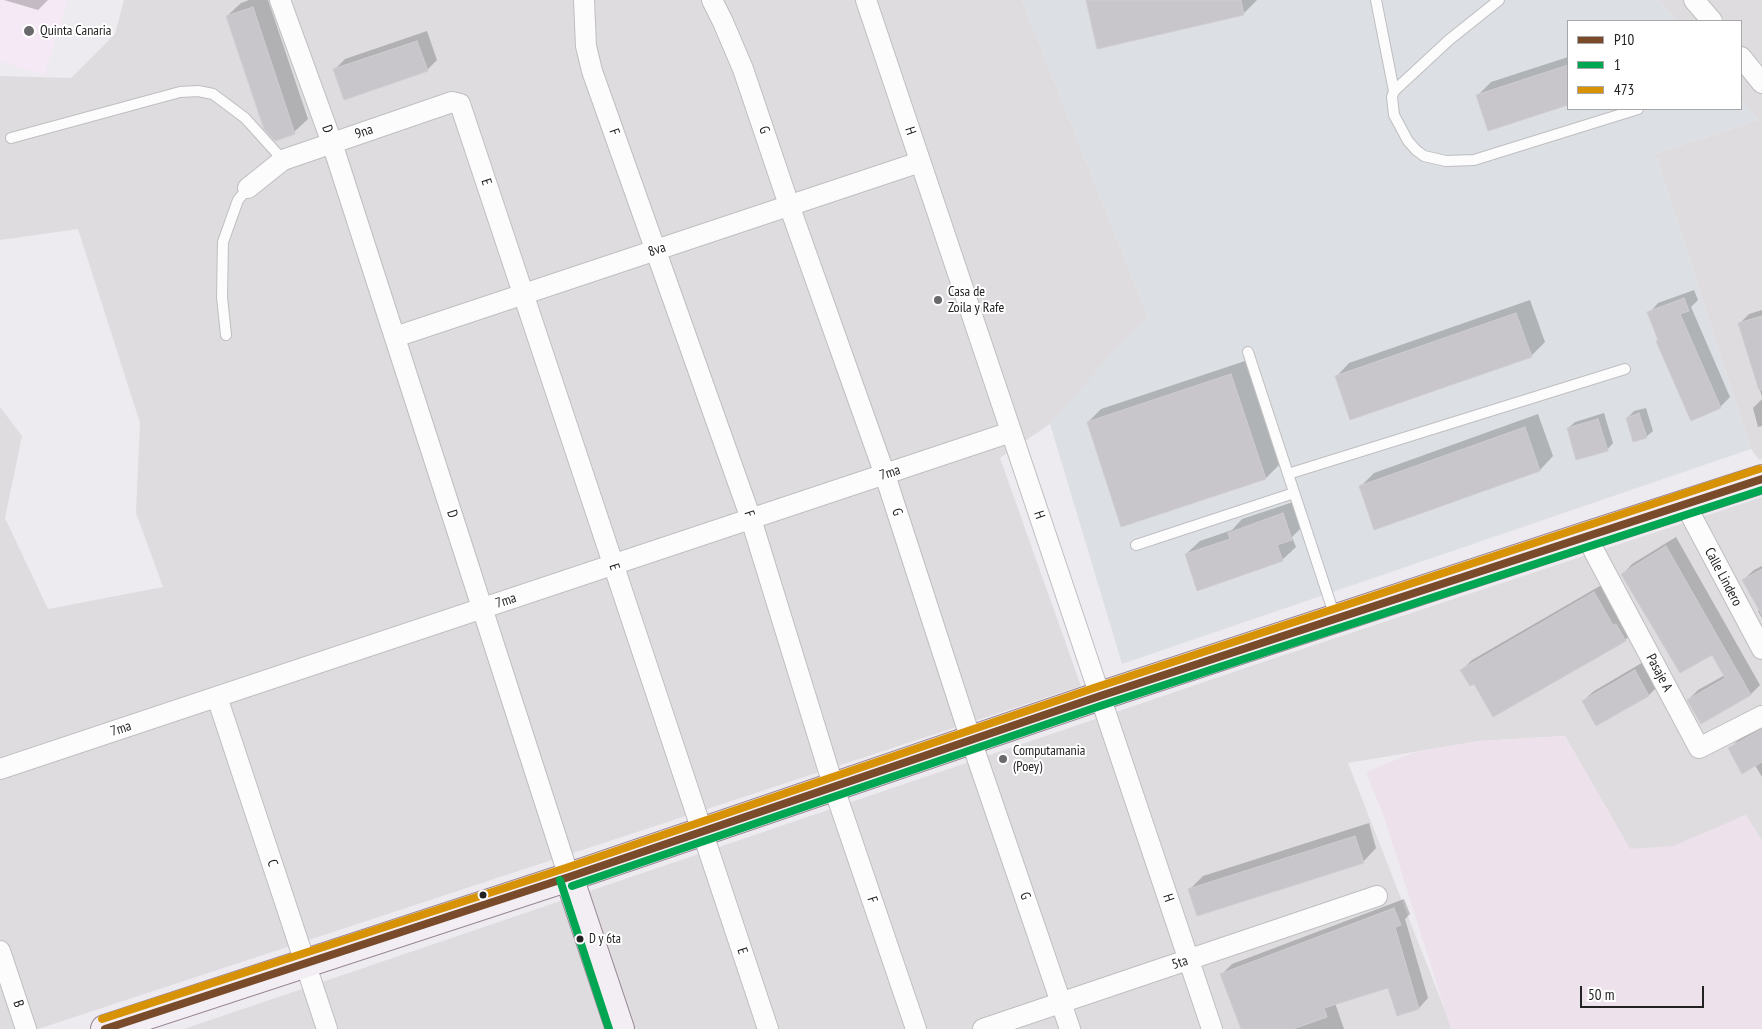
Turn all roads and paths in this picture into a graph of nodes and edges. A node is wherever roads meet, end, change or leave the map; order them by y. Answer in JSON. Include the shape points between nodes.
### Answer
{"nodes":[{"id":1,"x":280,"y":0,"type":"edge"},
{"id":2,"x":584,"y":0,"type":"edge"},
{"id":3,"x":712,"y":0,"type":"edge"},
{"id":4,"x":866,"y":0,"type":"edge"},
{"id":5,"x":1376,"y":0,"type":"edge"},
{"id":6,"x":1499,"y":0,"type":"edge"},
{"id":7,"x":1694,"y":0,"type":"edge"},
{"id":8,"x":1711,"y":20,"type":"edge"},
{"id":9,"x":1742,"y":58,"type":"edge"},
{"id":10,"x":1762,"y":83,"type":"edge"},
{"id":11,"x":1394,"y":91,"type":"junction"},
{"id":12,"x":460,"y":104,"type":"joint"},
{"id":13,"x":1635,"y":110,"type":"edge"},
{"id":14,"x":11,"y":138,"type":"dead end"},
{"id":15,"x":332,"y":142,"type":"junction"},
{"id":16,"x":283,"y":160,"type":"junction"},
{"id":17,"x":920,"y":162,"type":"junction"},
{"id":18,"x":248,"y":188,"type":"joint"},
{"id":19,"x":789,"y":205,"type":"junction"},
{"id":20,"x":656,"y":250,"type":"junction"},
{"id":21,"x":523,"y":294,"type":"junction"},
{"id":22,"x":226,"y":335,"type":"dead end"},
{"id":23,"x":394,"y":337,"type":"junction"},
{"id":24,"x":1248,"y":352,"type":"dead end"},
{"id":25,"x":1625,"y":369,"type":"dead end"},
{"id":26,"x":1011,"y":432,"type":"junction"},
{"id":27,"x":1288,"y":474,"type":"junction"},
{"id":28,"x":885,"y":475,"type":"junction"},
{"id":29,"x":1762,"y":479,"type":"edge"},
{"id":30,"x":1294,"y":493,"type":"junction"},
{"id":31,"x":1685,"y":504,"type":"junction"},
{"id":32,"x":751,"y":519,"type":"junction"},
{"id":33,"x":1586,"y":536,"type":"junction"},
{"id":34,"x":1136,"y":545,"type":"dead end"},
{"id":35,"x":613,"y":565,"type":"junction"},
{"id":36,"x":482,"y":609,"type":"junction"},
{"id":37,"x":1335,"y":619,"type":"junction"},
{"id":38,"x":1762,"y":650,"type":"edge"},
{"id":39,"x":1100,"y":696,"type":"junction"},
{"id":40,"x":217,"y":697,"type":"junction"},
{"id":41,"x":1762,"y":716,"type":"edge"},
{"id":42,"x":971,"y":740,"type":"junction"},
{"id":43,"x":0,"y":769,"type":"edge"},
{"id":44,"x":834,"y":788,"type":"junction"},
{"id":45,"x":702,"y":832,"type":"junction"},
{"id":46,"x":569,"y":877,"type":"junction"},
{"id":47,"x":1377,"y":896,"type":"dead end"},
{"id":48,"x":0,"y":951,"type":"edge"},
{"id":49,"x":1189,"y":960,"type":"junction"},
{"id":50,"x":305,"y":963,"type":"junction"},
{"id":51,"x":1061,"y":1003,"type":"junction"},
{"id":52,"x":26,"y":1029,"type":"edge"},
{"id":53,"x":105,"y":1029,"type":"edge"},
{"id":54,"x":327,"y":1029,"type":"edge"},
{"id":55,"x":620,"y":1029,"type":"edge"},
{"id":56,"x":768,"y":1029,"type":"edge"},
{"id":57,"x":916,"y":1029,"type":"edge"},
{"id":58,"x":984,"y":1029,"type":"edge"},
{"id":59,"x":1070,"y":1029,"type":"edge"},
{"id":60,"x":1212,"y":1029,"type":"edge"}],
"edges":[{"from":1,"to":15,"type":"street","name":"D"},
{"from":2,"to":20,"type":"street","name":"F","via":[[586,46],[592,71]]},
{"from":3,"to":19,"type":"street","name":"G","via":[[743,69]]},
{"from":4,"to":17,"type":"street","name":"H"},
{"from":5,"to":11,"type":"lane"},
{"from":6,"to":11,"type":"lane","via":[[1449,40]]},
{"from":7,"to":8,"type":"street"},
{"from":9,"to":10,"type":"street"},
{"from":11,"to":13,"type":"lane","via":[[1394,114],[1408,141],[1424,156],[1446,161],[1474,160]]},
{"from":12,"to":15,"type":"street","name":"9na","via":[[452,102]]},
{"from":12,"to":21,"type":"street","name":"E"},
{"from":14,"to":16,"type":"lane","via":[[180,92],[198,91],[213,94],[245,118]]},
{"from":15,"to":16,"type":"street","name":"9na"},
{"from":15,"to":23,"type":"street","name":"D"},
{"from":16,"to":18,"type":"street","name":"9na"},
{"from":17,"to":19,"type":"street","name":"8va"},
{"from":17,"to":26,"type":"street","name":"H"},
{"from":18,"to":22,"type":"lane","via":[[238,200],[223,242],[222,297]]},
{"from":19,"to":20,"type":"street","name":"8va"},
{"from":19,"to":28,"type":"street","name":"G"},
{"from":20,"to":21,"type":"street","name":"8va"},
{"from":20,"to":32,"type":"street","name":"F"},
{"from":21,"to":23,"type":"street","name":"8va"},
{"from":21,"to":35,"type":"street","name":"E"},
{"from":23,"to":36,"type":"street","name":"D"},
{"from":24,"to":27,"type":"lane"},
{"from":25,"to":27,"type":"lane"},
{"from":26,"to":28,"type":"street","name":"7ma"},
{"from":26,"to":39,"type":"street","name":"H"},
{"from":27,"to":30,"type":"lane"},
{"from":28,"to":32,"type":"street","name":"7ma"},
{"from":28,"to":42,"type":"street","name":"G"},
{"from":29,"to":31,"type":"main road"},
{"from":30,"to":34,"type":"lane"},
{"from":30,"to":37,"type":"lane"},
{"from":31,"to":33,"type":"main road"},
{"from":31,"to":38,"type":"street","name":"Calle Lindero"},
{"from":32,"to":35,"type":"street","name":"7ma"},
{"from":32,"to":44,"type":"street","name":"F"},
{"from":33,"to":37,"type":"main road"},
{"from":33,"to":41,"type":"street","name":"Pasaje A","via":[[1699,748]]},
{"from":35,"to":36,"type":"street","name":"7ma"},
{"from":35,"to":45,"type":"street","name":"E"},
{"from":36,"to":40,"type":"street","name":"7ma"},
{"from":36,"to":46,"type":"street","name":"D"},
{"from":37,"to":39,"type":"main road"},
{"from":39,"to":42,"type":"main road"},
{"from":39,"to":49,"type":"street","name":"H"},
{"from":40,"to":43,"type":"street","name":"7ma"},
{"from":40,"to":50,"type":"street","name":"C"},
{"from":42,"to":44,"type":"main road"},
{"from":42,"to":51,"type":"street","name":"G"},
{"from":44,"to":45,"type":"main road"},
{"from":44,"to":57,"type":"street","name":"F"},
{"from":45,"to":46,"type":"main road"},
{"from":45,"to":56,"type":"street","name":"E"},
{"from":46,"to":50,"type":"main road"},
{"from":46,"to":55,"type":"main road","name":"D"},
{"from":47,"to":49,"type":"street","name":"5ta"},
{"from":48,"to":52,"type":"street","name":"B"},
{"from":49,"to":51,"type":"street","name":"5ta"},
{"from":49,"to":60,"type":"street","name":"H"},
{"from":50,"to":53,"type":"main road"},
{"from":50,"to":54,"type":"street","name":"C"},
{"from":51,"to":58,"type":"street","name":"5ta"},
{"from":51,"to":59,"type":"street","name":"G"}]}
